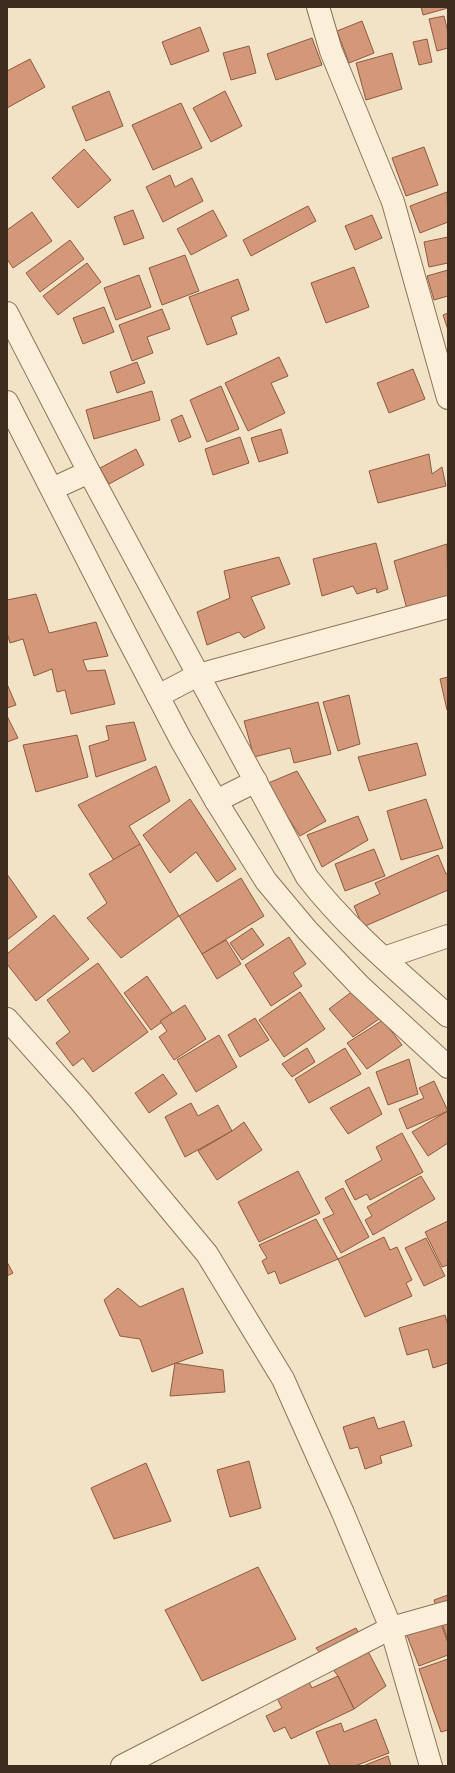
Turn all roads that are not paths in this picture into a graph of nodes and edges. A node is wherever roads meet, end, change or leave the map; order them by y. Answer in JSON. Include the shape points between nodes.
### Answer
{"nodes":[{"id":1,"x":318,"y":7,"type":"edge"},
{"id":2,"x":7,"y":313,"type":"edge"},
{"id":3,"x":448,"y":398,"type":"edge"},
{"id":4,"x":7,"y":402,"type":"edge"},
{"id":5,"x":70,"y":481,"type":"junction"},
{"id":6,"x":448,"y":607,"type":"edge"},
{"id":7,"x":176,"y":687,"type":"junction"},
{"id":8,"x":235,"y":791,"type":"junction"},
{"id":9,"x":448,"y":936,"type":"edge"},
{"id":10,"x":339,"y":938,"type":"junction"},
{"id":11,"x":384,"y":958,"type":"junction"},
{"id":12,"x":448,"y":1016,"type":"edge"},
{"id":13,"x":7,"y":1019,"type":"edge"},
{"id":14,"x":448,"y":1067,"type":"edge"},
{"id":15,"x":448,"y":1612,"type":"edge"},
{"id":16,"x":391,"y":1628,"type":"junction"},
{"id":17,"x":122,"y":1766,"type":"edge"},
{"id":18,"x":431,"y":1766,"type":"edge"}],
"edges":[{"from":1,"to":3,"type":"street","via":[[331,51],[392,202]]},
{"from":2,"to":5,"type":"street"},
{"from":4,"to":5,"type":"street"},
{"from":5,"to":7,"type":"street"},
{"from":5,"to":7,"type":"street"},
{"from":6,"to":7,"type":"street"},
{"from":7,"to":8,"type":"street"},
{"from":7,"to":8,"type":"street"},
{"from":8,"to":10,"type":"street","via":[[326,902]]},
{"from":8,"to":10,"type":"street","via":[[266,881]]},
{"from":9,"to":11,"type":"street"},
{"from":10,"to":11,"type":"street"},
{"from":10,"to":14,"type":"street","via":[[359,985]]},
{"from":11,"to":12,"type":"street"},
{"from":13,"to":16,"type":"street","via":[[80,1101],[207,1254],[283,1378]]},
{"from":15,"to":16,"type":"street"},
{"from":16,"to":17,"type":"street"},
{"from":16,"to":18,"type":"street"}]}
